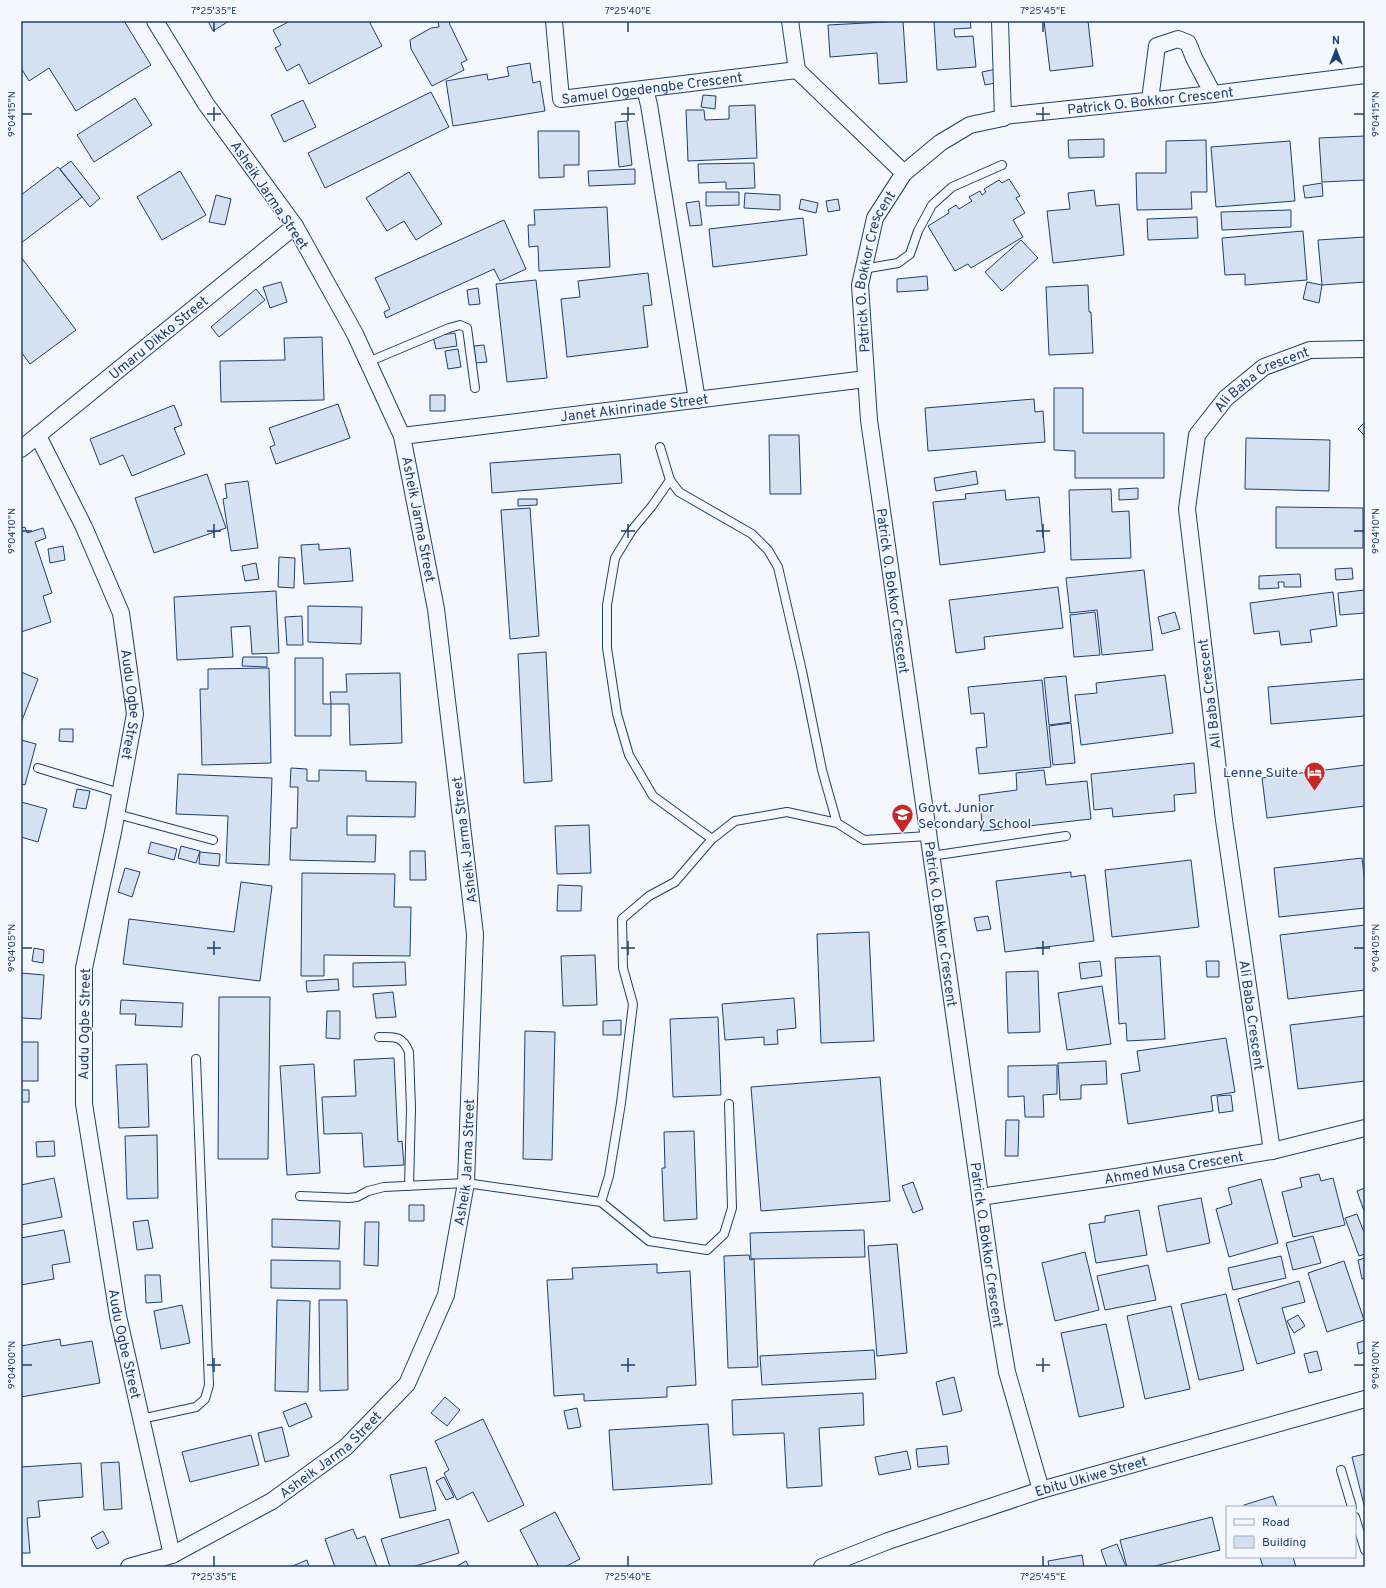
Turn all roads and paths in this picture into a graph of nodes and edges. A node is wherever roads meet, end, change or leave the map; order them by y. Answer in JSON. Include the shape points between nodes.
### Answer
{"nodes":[{"id":1,"x":155,"y":21,"type":"edge"},
{"id":2,"x":554,"y":21,"type":"edge"},
{"id":3,"x":790,"y":21,"type":"edge"},
{"id":4,"x":1000,"y":21,"type":"edge"},
{"id":5,"x":797,"y":70,"type":"junction"},
{"id":6,"x":1365,"y":76,"type":"edge"},
{"id":7,"x":645,"y":89,"type":"junction"},
{"id":8,"x":1213,"y":94,"type":"junction"},
{"id":9,"x":1150,"y":100,"type":"junction"},
{"id":10,"x":1002,"y":118,"type":"junction"},
{"id":11,"x":1002,"y":165,"type":"dead end"},
{"id":12,"x":904,"y":173,"type":"junction"},
{"id":13,"x":295,"y":226,"type":"junction"},
{"id":14,"x":864,"y":269,"type":"junction"},
{"id":15,"x":1365,"y":349,"type":"edge"},
{"id":16,"x":368,"y":362,"type":"junction"},
{"id":17,"x":866,"y":379,"type":"junction"},
{"id":18,"x":475,"y":388,"type":"dead end"},
{"id":19,"x":697,"y":400,"type":"junction"},
{"id":20,"x":38,"y":436,"type":"junction"},
{"id":21,"x":402,"y":436,"type":"junction"},
{"id":22,"x":660,"y":447,"type":"dead end"},
{"id":23,"x":21,"y":449,"type":"edge"},
{"id":24,"x":670,"y":480,"type":"junction"},
{"id":25,"x":38,"y":768,"type":"dead end"},
{"id":26,"x":120,"y":793,"type":"junction"},
{"id":27,"x":117,"y":814,"type":"junction"},
{"id":28,"x":837,"y":824,"type":"junction"},
{"id":29,"x":928,"y":836,"type":"junction"},
{"id":30,"x":1066,"y":836,"type":"dead end"},
{"id":31,"x":712,"y":839,"type":"junction"},
{"id":32,"x":213,"y":840,"type":"dead end"},
{"id":33,"x":931,"y":856,"type":"junction"},
{"id":34,"x":378,"y":1037,"type":"dead end"},
{"id":35,"x":196,"y":1059,"type":"dead end"},
{"id":36,"x":729,"y":1104,"type":"dead end"},
{"id":37,"x":1365,"y":1128,"type":"edge"},
{"id":38,"x":1272,"y":1151,"type":"junction"},
{"id":39,"x":466,"y":1183,"type":"junction"},
{"id":40,"x":409,"y":1186,"type":"junction"},
{"id":41,"x":300,"y":1196,"type":"dead end"},
{"id":42,"x":980,"y":1197,"type":"junction"},
{"id":43,"x":601,"y":1202,"type":"junction"},
{"id":44,"x":1365,"y":1399,"type":"edge"},
{"id":45,"x":141,"y":1419,"type":"junction"},
{"id":46,"x":1341,"y":1470,"type":"dead end"},
{"id":47,"x":1041,"y":1490,"type":"junction"},
{"id":48,"x":1352,"y":1506,"type":"edge"},
{"id":49,"x":1356,"y":1520,"type":"edge"},
{"id":50,"x":1365,"y":1550,"type":"edge"},
{"id":51,"x":172,"y":1555,"type":"junction"},
{"id":52,"x":841,"y":1564,"type":"edge"},
{"id":53,"x":129,"y":1567,"type":"edge"},
{"id":54,"x":822,"y":1567,"type":"edge"}],
"edges":[{"from":1,"to":13,"type":"street","name":"Asheik Jarma Street","via":[[206,104]]},
{"from":2,"to":7,"type":"street","name":"Samuel Ogedengbe Crescent","via":[[561,99]]},
{"from":3,"to":5,"type":"street"},
{"from":4,"to":10,"type":"street"},
{"from":5,"to":7,"type":"street","name":"Samuel Ogedengbe Crescent"},
{"from":5,"to":12,"type":"street"},
{"from":6,"to":8,"type":"street","name":"Patrick O. Bokkor Crescent"},
{"from":7,"to":19,"type":"street","via":[[650,105]]},
{"from":8,"to":9,"type":"street","name":"Patrick O. Bokkor Crescent"},
{"from":8,"to":9,"type":"street","via":[[1188,44],[1178,39],[1157,46]]},
{"from":9,"to":10,"type":"street","name":"Patrick O. Bokkor Crescent"},
{"from":10,"to":12,"type":"street","name":"Patrick O. Bokkor Crescent","via":[[970,126],[940,143]]},
{"from":11,"to":14,"type":"lane","via":[[952,187],[932,205],[918,231],[910,254],[898,263]]},
{"from":12,"to":14,"type":"street","name":"Patrick O. Bokkor Crescent","via":[[875,218]]},
{"from":13,"to":16,"type":"street","name":"Asheik Jarma Street"},
{"from":13,"to":20,"type":"street","name":"Umaru Dikko Street"},
{"from":14,"to":17,"type":"street","name":"Patrick O. Bokkor Crescent","via":[[860,285]]},
{"from":15,"to":38,"type":"street","name":"Ali Baba Crescent","via":[[1310,350],[1264,366],[1226,398],[1197,435],[1187,508],[1224,820]]},
{"from":16,"to":18,"type":"lane","via":[[460,325],[467,328]]},
{"from":16,"to":21,"type":"street","name":"Asheik Jarma Street"},
{"from":17,"to":19,"type":"street","name":"Janet Akinrinade Street"},
{"from":17,"to":29,"type":"street","name":"Patrick O. Bokkor Crescent","via":[[869,420]]},
{"from":19,"to":21,"type":"street","name":"Janet Akinrinade Street"},
{"from":20,"to":23,"type":"street","name":"Umaru Dikko Street"},
{"from":20,"to":26,"type":"street","name":"Audu Ogbe Street","via":[[84,528],[121,613],[135,714]]},
{"from":21,"to":39,"type":"street","name":"Asheik Jarma Street","via":[[436,609],[475,934]]},
{"from":22,"to":24,"type":"lane"},
{"from":24,"to":28,"type":"lane","via":[[679,492],[752,534],[768,550],[778,567],[822,770]]},
{"from":24,"to":31,"type":"lane","via":[[632,530],[615,558],[607,605],[607,648],[617,714],[630,755],[653,796]]},
{"from":25,"to":26,"type":"lane"},
{"from":26,"to":27,"type":"street","name":"Audu Ogbe Street"},
{"from":27,"to":32,"type":"lane"},
{"from":27,"to":45,"type":"street","name":"Audu Ogbe Street","via":[[84,968],[84,1104],[118,1316]]},
{"from":28,"to":29,"type":"lane","via":[[864,840]]},
{"from":28,"to":31,"type":"lane","via":[[787,812],[735,821]]},
{"from":29,"to":33,"type":"street","name":"Patrick O. Bokkor Crescent"},
{"from":30,"to":33,"type":"lane"},
{"from":31,"to":43,"type":"lane","via":[[675,882],[649,896],[622,919],[623,968],[633,1004],[610,1176]]},
{"from":33,"to":42,"type":"street","name":"Patrick O. Bokkor Crescent"},
{"from":34,"to":40,"type":"lane","via":[[399,1038],[409,1052]]},
{"from":35,"to":45,"type":"lane","via":[[209,1385],[205,1399],[196,1406]]},
{"from":36,"to":43,"type":"lane","via":[[732,1208],[724,1234],[707,1250],[649,1241]]},
{"from":37,"to":38,"type":"street","name":"Ahmed Musa Crescent"},
{"from":38,"to":42,"type":"street","name":"Ahmed Musa Crescent"},
{"from":39,"to":40,"type":"lane"},
{"from":39,"to":43,"type":"lane"},
{"from":39,"to":51,"type":"street","name":"Asheik Jarma Street","via":[[446,1295],[407,1384],[346,1447],[278,1497]]},
{"from":40,"to":41,"type":"lane","via":[[376,1188],[349,1198]]},
{"from":42,"to":47,"type":"street","name":"Patrick O. Bokkor Crescent","via":[[1007,1372]]},
{"from":44,"to":47,"type":"street","name":"Ebitu Ukiwe Street"},
{"from":45,"to":51,"type":"street","name":"Audu Ogbe Street"},
{"from":46,"to":48,"type":"lane"},
{"from":47,"to":52,"type":"street","name":"Ebitu Ukiwe Street","via":[[888,1541]]},
{"from":49,"to":50,"type":"lane"},
{"from":51,"to":53,"type":"street","name":"Asheik Jarma Street"},
{"from":52,"to":54,"type":"street","name":"Ebitu Ukiwe Street"}]}
